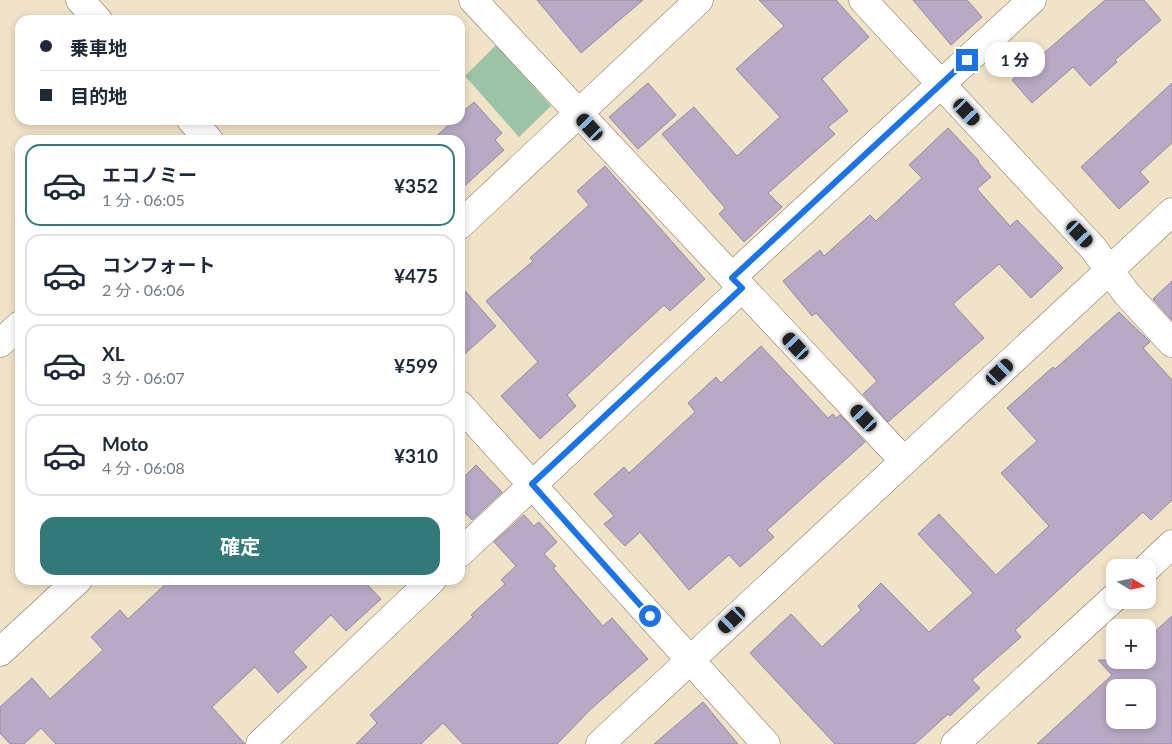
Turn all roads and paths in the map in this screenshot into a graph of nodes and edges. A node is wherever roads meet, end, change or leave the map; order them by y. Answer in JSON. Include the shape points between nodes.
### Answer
{"nodes":[{"id":1,"x":80,"y":0,"type":"edge"},
{"id":2,"x":473,"y":0,"type":"edge"},
{"id":3,"x":699,"y":0,"type":"edge"},
{"id":4,"x":863,"y":0,"type":"edge"},
{"id":5,"x":1032,"y":0,"type":"edge"},
{"id":6,"x":94,"y":15,"type":"edge"},
{"id":7,"x":941,"y":84,"type":"junction"},
{"id":8,"x":577,"y":114,"type":"junction"},
{"id":9,"x":196,"y":125,"type":"edge"},
{"id":10,"x":204,"y":135,"type":"edge"},
{"id":11,"x":1172,"y":212,"type":"edge"},
{"id":12,"x":465,"y":220,"type":"edge"},
{"id":13,"x":1110,"y":270,"type":"junction"},
{"id":14,"x":737,"y":283,"type":"junction"},
{"id":15,"x":15,"y":330,"type":"edge"},
{"id":16,"x":0,"y":343,"type":"edge"},
{"id":17,"x":1172,"y":343,"type":"edge"},
{"id":18,"x":465,"y":410,"type":"edge"},
{"id":19,"x":904,"y":461,"type":"junction"},
{"id":20,"x":532,"y":484,"type":"junction"},
{"id":21,"x":1172,"y":544,"type":"edge"},
{"id":22,"x":465,"y":548,"type":"edge"},
{"id":23,"x":1156,"y":559,"type":"edge"},
{"id":24,"x":73,"y":585,"type":"edge"},
{"id":25,"x":427,"y":585,"type":"edge"},
{"id":26,"x":1106,"y":604,"type":"edge"},
{"id":27,"x":0,"y":652,"type":"edge"},
{"id":28,"x":689,"y":660,"type":"junction"},
{"id":29,"x":260,"y":744,"type":"edge"},
{"id":30,"x":600,"y":744,"type":"edge"},
{"id":31,"x":766,"y":744,"type":"edge"},
{"id":32,"x":955,"y":744,"type":"edge"}],
"edges":[{"from":1,"to":6,"type":"street"},
{"from":2,"to":8,"type":"street"},
{"from":3,"to":8,"type":"street"},
{"from":4,"to":7,"type":"street"},
{"from":5,"to":7,"type":"street"},
{"from":7,"to":13,"type":"street"},
{"from":7,"to":14,"type":"street"},
{"from":8,"to":12,"type":"street"},
{"from":8,"to":14,"type":"street"},
{"from":9,"to":10,"type":"street"},
{"from":11,"to":13,"type":"street"},
{"from":13,"to":17,"type":"street","via":[[1126,293]]},
{"from":13,"to":19,"type":"street"},
{"from":14,"to":19,"type":"street"},
{"from":14,"to":20,"type":"street"},
{"from":15,"to":16,"type":"street"},
{"from":18,"to":20,"type":"street"},
{"from":19,"to":28,"type":"street"},
{"from":20,"to":22,"type":"street"},
{"from":20,"to":28,"type":"street"},
{"from":21,"to":23,"type":"street"},
{"from":24,"to":27,"type":"street"},
{"from":25,"to":29,"type":"street"},
{"from":26,"to":32,"type":"street"},
{"from":28,"to":30,"type":"street"},
{"from":28,"to":31,"type":"street"}]}
